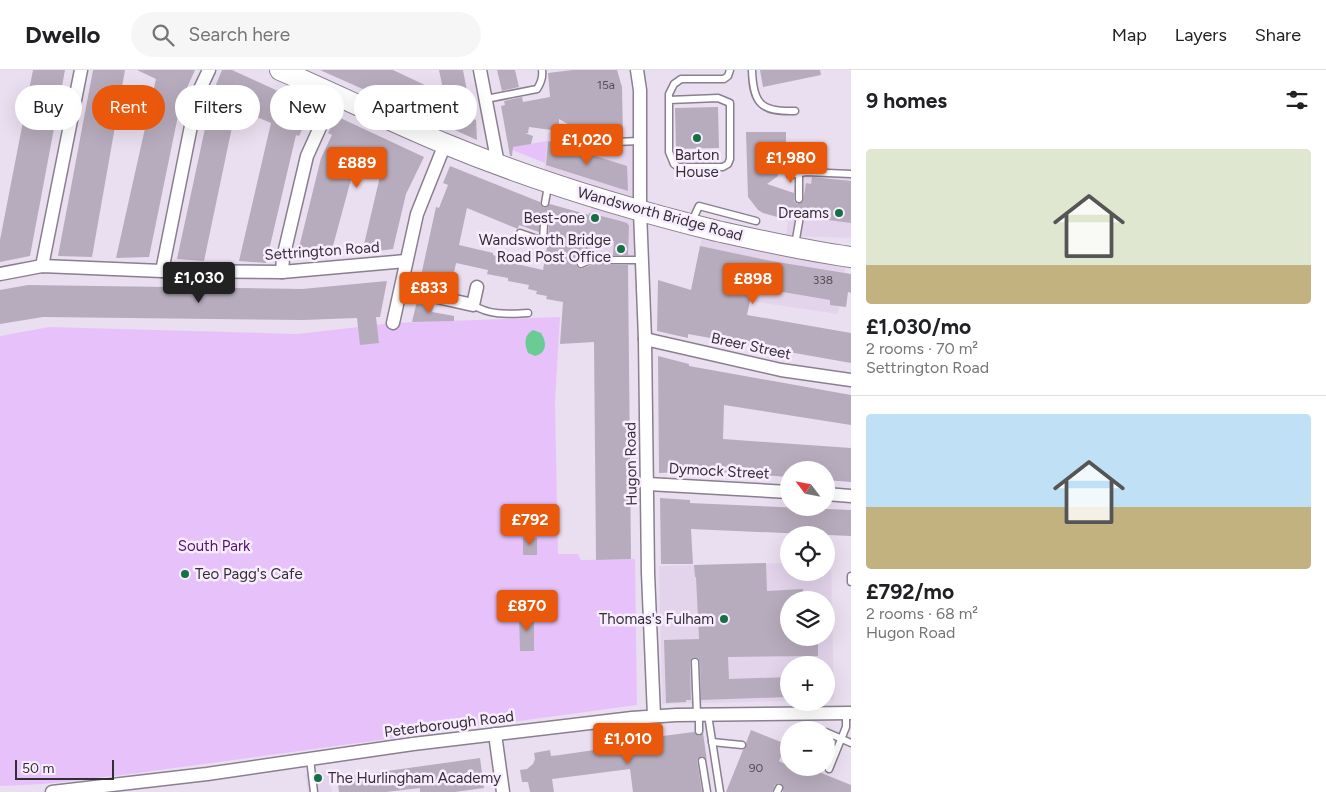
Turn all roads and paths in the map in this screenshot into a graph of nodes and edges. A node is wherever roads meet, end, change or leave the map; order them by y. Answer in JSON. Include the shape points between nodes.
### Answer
{"nodes":[{"id":1,"x":81,"y":70,"type":"edge"},
{"id":2,"x":209,"y":70,"type":"edge"},
{"id":3,"x":280,"y":70,"type":"edge"},
{"id":4,"x":480,"y":70,"type":"edge"},
{"id":5,"x":542,"y":70,"type":"edge"},
{"id":6,"x":636,"y":70,"type":"edge"},
{"id":7,"x":730,"y":70,"type":"edge"},
{"id":8,"x":752,"y":70,"type":"edge"},
{"id":9,"x":314,"y":85,"type":"edge"},
{"id":10,"x":344,"y":98,"type":"edge"},
{"id":11,"x":486,"y":99,"type":"junction"},
{"id":12,"x":669,"y":100,"type":"junction"},
{"id":13,"x":795,"y":111,"type":"dead end"},
{"id":14,"x":319,"y":130,"type":"edge"},
{"id":15,"x":564,"y":131,"type":"dead end"},
{"id":16,"x":640,"y":141,"type":"junction"},
{"id":17,"x":445,"y":144,"type":"junction"},
{"id":18,"x":498,"y":164,"type":"junction"},
{"id":19,"x":799,"y":174,"type":"junction"},
{"id":20,"x":851,"y":174,"type":"edge"},
{"id":21,"x":790,"y":176,"type":"dead end"},
{"id":22,"x":549,"y":182,"type":"junction"},
{"id":23,"x":799,"y":199,"type":"dead end"},
{"id":24,"x":545,"y":203,"type":"dead end"},
{"id":25,"x":640,"y":211,"type":"junction"},
{"id":26,"x":800,"y":216,"type":"dead end"},
{"id":27,"x":756,"y":221,"type":"dead end"},
{"id":28,"x":544,"y":224,"type":"dead end"},
{"id":29,"x":691,"y":224,"type":"junction"},
{"id":30,"x":520,"y":233,"type":"dead end"},
{"id":31,"x":794,"y":249,"type":"junction"},
{"id":32,"x":851,"y":257,"type":"edge"},
{"id":33,"x":642,"y":260,"type":"junction"},
{"id":34,"x":406,"y":261,"type":"junction"},
{"id":35,"x":581,"y":264,"type":"dead end"},
{"id":36,"x":42,"y":266,"type":"junction"},
{"id":37,"x":162,"y":271,"type":"junction"},
{"id":38,"x":282,"y":272,"type":"junction"},
{"id":39,"x":0,"y":274,"type":"edge"},
{"id":40,"x":477,"y":286,"type":"dead end"},
{"id":41,"x":401,"y":289,"type":"junction"},
{"id":42,"x":473,"y":305,"type":"junction"},
{"id":43,"x":528,"y":313,"type":"dead end"},
{"id":44,"x":394,"y":323,"type":"dead end"},
{"id":45,"x":645,"y":339,"type":"junction"},
{"id":46,"x":851,"y":380,"type":"edge"},
{"id":47,"x":648,"y":484,"type":"junction"},
{"id":48,"x":780,"y":491,"type":"edge"},
{"id":49,"x":835,"y":495,"type":"edge"},
{"id":50,"x":851,"y":496,"type":"edge"},
{"id":51,"x":851,"y":576,"type":"edge"},
{"id":52,"x":851,"y":582,"type":"edge"},
{"id":53,"x":696,"y":662,"type":"dead end"},
{"id":54,"x":849,"y":712,"type":"edge"},
{"id":55,"x":701,"y":715,"type":"junction"},
{"id":56,"x":654,"y":716,"type":"junction"},
{"id":57,"x":699,"y":731,"type":"dead end"},
{"id":58,"x":495,"y":734,"type":"junction"},
{"id":59,"x":835,"y":736,"type":"edge"},
{"id":60,"x":841,"y":739,"type":"junction"},
{"id":61,"x":712,"y":742,"type":"junction"},
{"id":62,"x":851,"y":742,"type":"edge"},
{"id":63,"x":742,"y":746,"type":"dead end"},
{"id":64,"x":835,"y":754,"type":"edge"},
{"id":65,"x":310,"y":759,"type":"junction"},
{"id":66,"x":702,"y":761,"type":"dead end"},
{"id":67,"x":126,"y":788,"type":"edge"},
{"id":68,"x":52,"y":792,"type":"edge"},
{"id":69,"x":314,"y":792,"type":"edge"},
{"id":70,"x":503,"y":792,"type":"edge"},
{"id":71,"x":707,"y":792,"type":"edge"},
{"id":72,"x":720,"y":792,"type":"edge"}],
"edges":[{"from":1,"to":36,"type":"street"},
{"from":2,"to":37,"type":"street","via":[[194,111]]},
{"from":3,"to":9,"type":"main road","name":"Wandsworth Bridge Road"},
{"from":4,"to":11,"type":"street"},
{"from":5,"to":11,"type":"lane","via":[[537,89]]},
{"from":6,"to":16,"type":"street","name":"Hugon Road","via":[[640,90]]},
{"from":7,"to":12,"type":"lane","via":[[724,79],[680,79],[674,84]]},
{"from":8,"to":13,"type":"lane","via":[[755,96],[760,104],[770,109]]},
{"from":10,"to":17,"type":"main road","name":"Wandsworth Bridge Road"},
{"from":11,"to":18,"type":"street"},
{"from":12,"to":12,"type":"lane","via":[[669,152],[674,164],[678,167],[723,167],[728,164],[730,103],[718,98]]},
{"from":14,"to":38,"type":"street","via":[[307,156]]},
{"from":15,"to":16,"type":"lane","via":[[595,141]]},
{"from":16,"to":25,"type":"street","name":"Hugon Road"},
{"from":17,"to":18,"type":"main road","name":"Wandsworth Bridge Road"},
{"from":17,"to":34,"type":"street","via":[[417,214]]},
{"from":18,"to":22,"type":"main road","name":"Wandsworth Bridge Road"},
{"from":19,"to":20,"type":"lane"},
{"from":19,"to":21,"type":"lane"},
{"from":19,"to":23,"type":"lane"},
{"from":22,"to":24,"type":"lane"},
{"from":22,"to":25,"type":"main road","name":"Wandsworth Bridge Road"},
{"from":25,"to":29,"type":"main road","name":"Wandsworth Bridge Road"},
{"from":25,"to":33,"type":"street","name":"Hugon Road"},
{"from":26,"to":31,"type":"lane"},
{"from":27,"to":29,"type":"lane","via":[[698,206]]},
{"from":28,"to":30,"type":"lane","via":[[543,241]]},
{"from":29,"to":31,"type":"main road","name":"Wandsworth Bridge Road"},
{"from":31,"to":32,"type":"main road","name":"Wandsworth Bridge Road"},
{"from":33,"to":35,"type":"lane","via":[[590,260]]},
{"from":33,"to":45,"type":"street","name":"Hugon Road"},
{"from":34,"to":38,"type":"street","name":"Settrington Road"},
{"from":34,"to":41,"type":"street"},
{"from":36,"to":37,"type":"street","name":"Settrington Road"},
{"from":36,"to":39,"type":"street","name":"Settrington Road"},
{"from":37,"to":38,"type":"street","name":"Settrington Road"},
{"from":40,"to":42,"type":"street"},
{"from":41,"to":42,"type":"street"},
{"from":41,"to":44,"type":"street"},
{"from":42,"to":43,"type":"lane","via":[[495,314]]},
{"from":45,"to":46,"type":"street","name":"Breer Street","via":[[781,370]]},
{"from":45,"to":47,"type":"street","name":"Hugon Road"},
{"from":47,"to":48,"type":"street","name":"Dymock Street"},
{"from":47,"to":56,"type":"street","name":"Hugon Road"},
{"from":49,"to":50,"type":"street"},
{"from":51,"to":52,"type":"lane"},
{"from":53,"to":55,"type":"lane"},
{"from":54,"to":55,"type":"street","name":"Peterborough Road"},
{"from":54,"to":60,"type":"lane"},
{"from":55,"to":56,"type":"street","name":"Peterborough Road"},
{"from":55,"to":57,"type":"lane"},
{"from":55,"to":61,"type":"lane"},
{"from":56,"to":58,"type":"street","name":"Peterborough Road"},
{"from":58,"to":65,"type":"street","name":"Peterborough Road"},
{"from":58,"to":70,"type":"street"},
{"from":59,"to":60,"type":"lane"},
{"from":60,"to":62,"type":"lane"},
{"from":60,"to":64,"type":"lane"},
{"from":61,"to":63,"type":"lane"},
{"from":61,"to":72,"type":"lane"},
{"from":65,"to":67,"type":"street","name":"Peterborough Road"},
{"from":65,"to":69,"type":"lane"},
{"from":66,"to":71,"type":"lane"},
{"from":67,"to":68,"type":"street","name":"Peterborough Road"}]}
